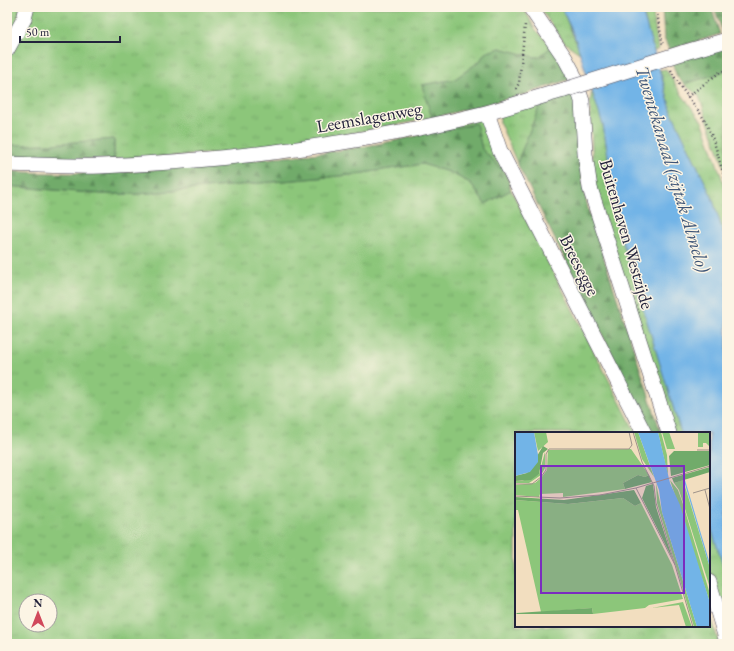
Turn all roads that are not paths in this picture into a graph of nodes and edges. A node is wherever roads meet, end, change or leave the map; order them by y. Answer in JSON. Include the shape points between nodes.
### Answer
{"nodes":[{"id":1,"x":27,"y":7,"type":"edge"},
{"id":2,"x":530,"y":7,"type":"edge"},
{"id":3,"x":727,"y":40,"type":"edge"},
{"id":4,"x":7,"y":50,"type":"edge"},
{"id":5,"x":487,"y":113,"type":"junction"},
{"id":6,"x":7,"y":164,"type":"edge"},
{"id":7,"x":643,"y":432,"type":"edge"},
{"id":8,"x":669,"y":432,"type":"edge"},
{"id":9,"x":710,"y":585,"type":"edge"},
{"id":10,"x":727,"y":642,"type":"edge"}],
"edges":[{"from":1,"to":4,"type":"street"},
{"from":2,"to":8,"type":"street","name":"Buitenhaven Westzijde","via":[[565,58],[582,101],[590,188]]},
{"from":3,"to":5,"type":"street","name":"Leemslagenweg","bridge":true},
{"from":5,"to":6,"type":"street","name":"Leemslagenweg","via":[[390,134],[301,149],[227,157],[99,166]]},
{"from":5,"to":7,"type":"street","name":"Breesegge","via":[[500,151]]},
{"from":9,"to":10,"type":"street"}]}
